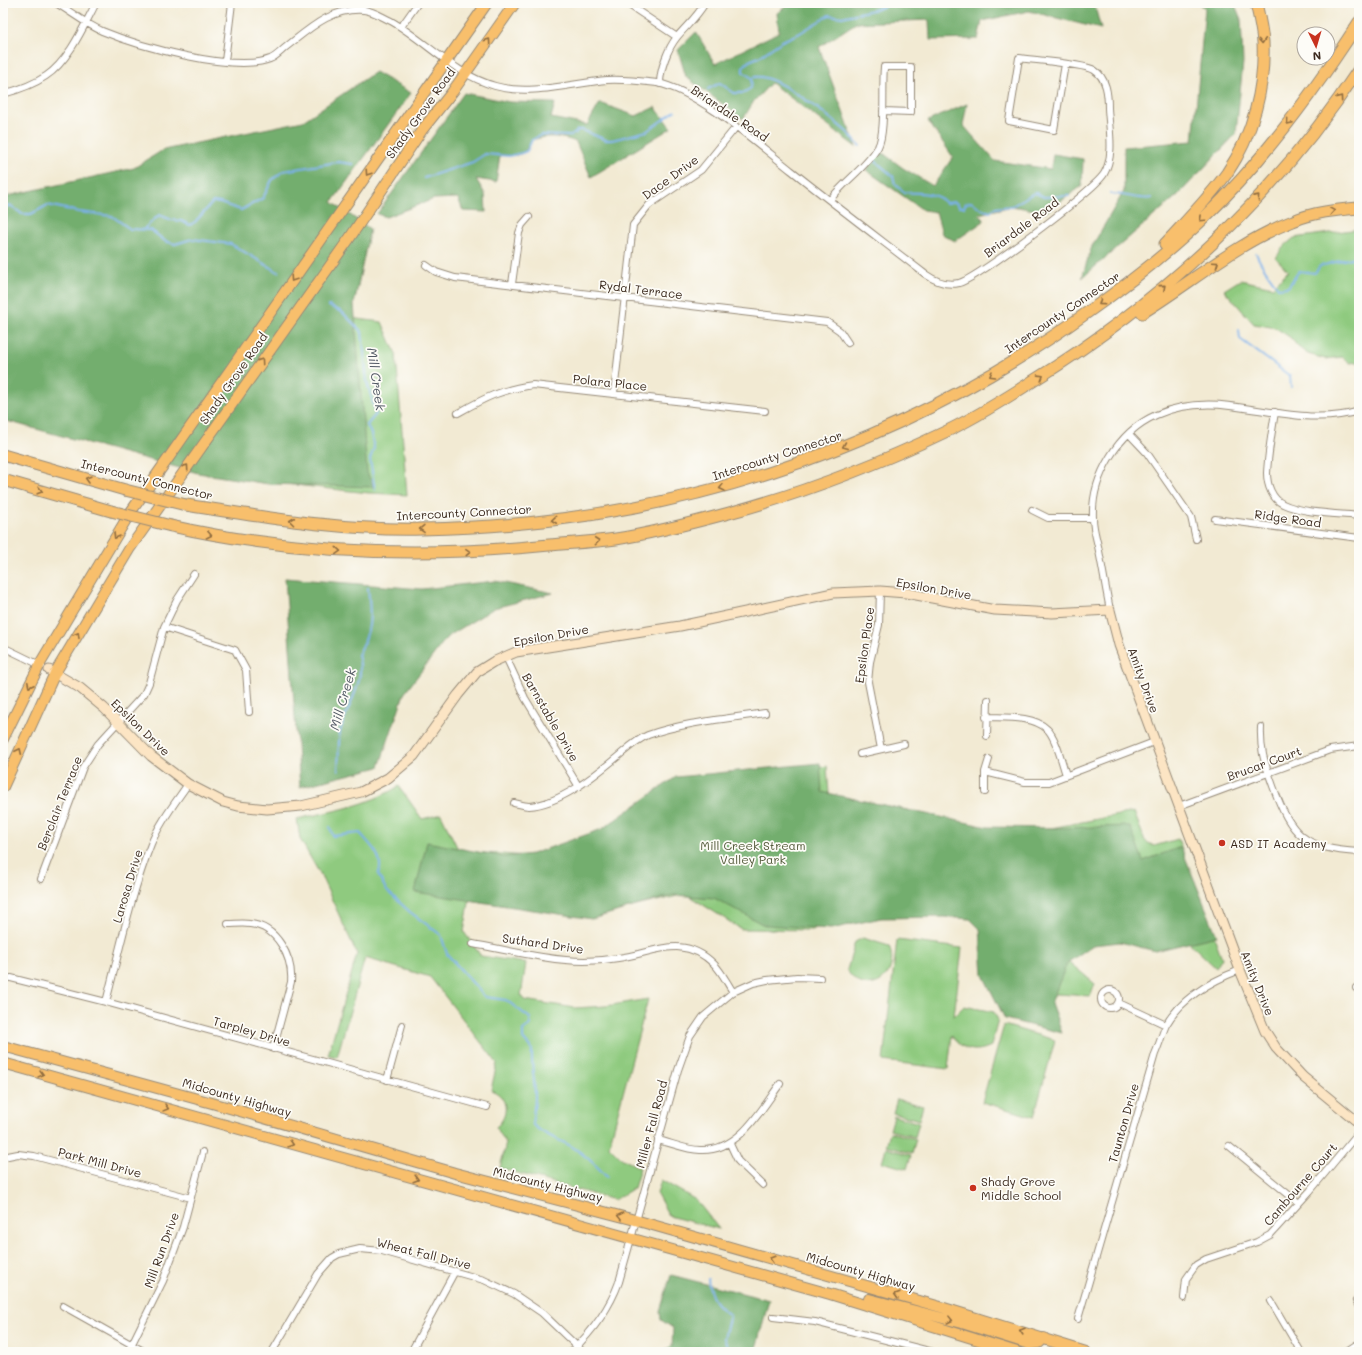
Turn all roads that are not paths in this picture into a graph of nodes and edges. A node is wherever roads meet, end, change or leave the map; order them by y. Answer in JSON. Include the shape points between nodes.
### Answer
{"nodes":[{"id":1,"x":56,"y":3,"type":"edge"},
{"id":2,"x":96,"y":3,"type":"edge"},
{"id":3,"x":232,"y":3,"type":"edge"},
{"id":4,"x":418,"y":3,"type":"edge"},
{"id":5,"x":487,"y":3,"type":"edge"},
{"id":6,"x":515,"y":3,"type":"edge"},
{"id":7,"x":626,"y":3,"type":"edge"},
{"id":8,"x":705,"y":3,"type":"edge"},
{"id":9,"x":1256,"y":3,"type":"edge"},
{"id":10,"x":86,"y":22,"type":"junction"},
{"id":11,"x":1359,"y":22,"type":"edge"},
{"id":12,"x":401,"y":28,"type":"junction"},
{"id":13,"x":677,"y":37,"type":"junction"},
{"id":14,"x":225,"y":61,"type":"junction"},
{"id":15,"x":447,"y":61,"type":"junction"},
{"id":16,"x":1065,"y":64,"type":"junction"},
{"id":17,"x":1359,"y":69,"type":"edge"},
{"id":18,"x":465,"y":73,"type":"junction"},
{"id":19,"x":660,"y":84,"type":"junction"},
{"id":20,"x":3,"y":94,"type":"edge"},
{"id":21,"x":883,"y":112,"type":"junction"},
{"id":22,"x":736,"y":127,"type":"junction"},
{"id":23,"x":830,"y":200,"type":"junction"},
{"id":24,"x":1359,"y":208,"type":"edge"},
{"id":25,"x":529,"y":217,"type":"dead end"},
{"id":26,"x":426,"y":265,"type":"dead end"},
{"id":27,"x":1132,"y":280,"type":"junction"},
{"id":28,"x":512,"y":284,"type":"junction"},
{"id":29,"x":626,"y":298,"type":"junction"},
{"id":30,"x":848,"y":343,"type":"dead end"},
{"id":31,"x":1065,"y":362,"type":"junction"},
{"id":32,"x":614,"y":393,"type":"junction"},
{"id":33,"x":765,"y":411,"type":"dead end"},
{"id":34,"x":1359,"y":411,"type":"edge"},
{"id":35,"x":1275,"y":412,"type":"junction"},
{"id":36,"x":458,"y":413,"type":"dead end"},
{"id":37,"x":1130,"y":434,"type":"junction"},
{"id":38,"x":3,"y":455,"type":"edge"},
{"id":39,"x":3,"y":480,"type":"edge"},
{"id":40,"x":1032,"y":510,"type":"dead end"},
{"id":41,"x":1359,"y":516,"type":"edge"},
{"id":42,"x":1093,"y":518,"type":"junction"},
{"id":43,"x":1215,"y":519,"type":"dead end"},
{"id":44,"x":1359,"y":538,"type":"edge"},
{"id":45,"x":1196,"y":539,"type":"dead end"},
{"id":46,"x":194,"y":574,"type":"dead end"},
{"id":47,"x":880,"y":591,"type":"junction"},
{"id":48,"x":1110,"y":610,"type":"junction"},
{"id":49,"x":164,"y":628,"type":"junction"},
{"id":50,"x":3,"y":647,"type":"edge"},
{"id":51,"x":506,"y":657,"type":"junction"},
{"id":52,"x":48,"y":669,"type":"junction"},
{"id":53,"x":988,"y":700,"type":"dead end"},
{"id":54,"x":249,"y":712,"type":"dead end"},
{"id":55,"x":765,"y":713,"type":"dead end"},
{"id":56,"x":986,"y":717,"type":"junction"},
{"id":57,"x":119,"y":723,"type":"junction"},
{"id":58,"x":1261,"y":727,"type":"dead end"},
{"id":59,"x":987,"y":736,"type":"dead end"},
{"id":60,"x":3,"y":739,"type":"edge"},
{"id":61,"x":1154,"y":742,"type":"junction"},
{"id":62,"x":904,"y":744,"type":"dead end"},
{"id":63,"x":1359,"y":746,"type":"edge"},
{"id":64,"x":881,"y":749,"type":"junction"},
{"id":65,"x":860,"y":754,"type":"dead end"},
{"id":66,"x":989,"y":759,"type":"dead end"},
{"id":67,"x":985,"y":772,"type":"junction"},
{"id":68,"x":1269,"y":773,"type":"junction"},
{"id":69,"x":1066,"y":775,"type":"junction"},
{"id":70,"x":188,"y":784,"type":"junction"},
{"id":71,"x":3,"y":786,"type":"edge"},
{"id":72,"x":579,"y":786,"type":"junction"},
{"id":73,"x":985,"y":792,"type":"dead end"},
{"id":74,"x":514,"y":803,"type":"dead end"},
{"id":75,"x":1179,"y":806,"type":"junction"},
{"id":76,"x":1359,"y":852,"type":"edge"},
{"id":77,"x":41,"y":879,"type":"dead end"},
{"id":78,"x":228,"y":924,"type":"dead end"},
{"id":79,"x":473,"y":944,"type":"dead end"},
{"id":80,"x":1240,"y":970,"type":"junction"},
{"id":81,"x":11,"y":978,"type":"dead end"},
{"id":82,"x":820,"y":978,"type":"dead end"},
{"id":83,"x":733,"y":992,"type":"junction"},
{"id":84,"x":106,"y":1002,"type":"junction"},
{"id":85,"x":1119,"y":1003,"type":"dead end"},
{"id":86,"x":402,"y":1025,"type":"dead end"},
{"id":87,"x":1166,"y":1025,"type":"junction"},
{"id":88,"x":3,"y":1046,"type":"edge"},
{"id":89,"x":273,"y":1049,"type":"junction"},
{"id":90,"x":3,"y":1063,"type":"edge"},
{"id":91,"x":387,"y":1080,"type":"junction"},
{"id":92,"x":780,"y":1084,"type":"dead end"},
{"id":93,"x":486,"y":1107,"type":"dead end"},
{"id":94,"x":1359,"y":1123,"type":"edge"},
{"id":95,"x":1359,"y":1132,"type":"edge"},
{"id":96,"x":658,"y":1140,"type":"junction"},
{"id":97,"x":730,"y":1144,"type":"junction"},
{"id":98,"x":1229,"y":1146,"type":"dead end"},
{"id":99,"x":203,"y":1152,"type":"dead end"},
{"id":100,"x":3,"y":1157,"type":"edge"},
{"id":101,"x":763,"y":1185,"type":"dead end"},
{"id":102,"x":191,"y":1198,"type":"junction"},
{"id":103,"x":1300,"y":1203,"type":"junction"},
{"id":104,"x":635,"y":1220,"type":"junction"},
{"id":105,"x":631,"y":1239,"type":"junction"},
{"id":106,"x":455,"y":1271,"type":"junction"},
{"id":107,"x":830,"y":1294,"type":"junction"},
{"id":108,"x":1184,"y":1298,"type":"dead end"},
{"id":109,"x":1271,"y":1301,"type":"dead end"},
{"id":110,"x":63,"y":1306,"type":"dead end"},
{"id":111,"x":773,"y":1317,"type":"dead end"},
{"id":112,"x":1078,"y":1319,"type":"dead end"},
{"id":113,"x":1044,"y":1338,"type":"junction"},
{"id":114,"x":1359,"y":1343,"type":"edge"},
{"id":115,"x":132,"y":1345,"type":"junction"},
{"id":116,"x":578,"y":1346,"type":"junction"},
{"id":117,"x":128,"y":1352,"type":"edge"},
{"id":118,"x":144,"y":1352,"type":"edge"},
{"id":119,"x":272,"y":1352,"type":"edge"},
{"id":120,"x":412,"y":1352,"type":"edge"},
{"id":121,"x":571,"y":1352,"type":"edge"},
{"id":122,"x":583,"y":1352,"type":"edge"},
{"id":123,"x":933,"y":1352,"type":"edge"},
{"id":124,"x":1017,"y":1352,"type":"edge"},
{"id":125,"x":1086,"y":1352,"type":"edge"},
{"id":126,"x":1301,"y":1352,"type":"edge"},
{"id":127,"x":1345,"y":1352,"type":"edge"}],
"edges":[{"from":1,"to":10,"type":"street","name":"Briardale Road"},
{"from":2,"to":10,"type":"street"},
{"from":3,"to":14,"type":"street"},
{"from":4,"to":12,"type":"street"},
{"from":5,"to":15,"type":"main road","name":"Shady Grove Road"},
{"from":18,"to":6,"type":"main road","name":"Shady Grove Road","one_way":true},
{"from":7,"to":13,"type":"street"},
{"from":8,"to":13,"type":"street"},
{"from":9,"to":27,"type":"highway","one_way":true,"via":[[1263,42],[1262,81],[1257,108],[1247,136],[1228,172]]},
{"from":10,"to":14,"type":"street","name":"Briardale Road","via":[[102,31],[150,47],[189,57]]},
{"from":10,"to":20,"type":"street","via":[[54,70],[22,88]]},
{"from":11,"to":27,"type":"highway","name":"Intercounty Connector","one_way":true,"via":[[1303,104],[1257,160],[1204,218]]},
{"from":12,"to":14,"type":"street","name":"Briardale Road","via":[[372,11],[361,9],[340,12],[323,19],[271,58],[249,63]]},
{"from":12,"to":15,"type":"street","name":"Briardale Road"},
{"from":13,"to":19,"type":"street","via":[[660,76]]},
{"from":15,"to":18,"type":"street","name":"Briardale Road"},
{"from":15,"to":52,"type":"main road","name":"Shady Grove Road","one_way":true,"via":[[130,513]]},
{"from":16,"to":16,"type":"street","name":"Briardale Road","via":[[1054,130],[1009,121],[1019,58]]},
{"from":16,"to":23,"type":"street","name":"Briardale Road","via":[[1094,70],[1108,91],[1108,164],[1103,175],[1083,194],[1027,239],[979,272],[959,283],[935,281]]},
{"from":31,"to":17,"type":"highway","one_way":true,"via":[[1146,302],[1226,231],[1306,144]]},
{"from":18,"to":19,"type":"street","name":"Briardale Road","via":[[493,86],[525,90],[610,80]]},
{"from":52,"to":18,"type":"main road","name":"Shady Grove Road","one_way":true,"via":[[152,515],[349,239],[422,130]]},
{"from":19,"to":22,"type":"street","name":"Briardale Road","via":[[695,99]]},
{"from":21,"to":21,"type":"street","via":[[911,112],[911,67],[884,67]]},
{"from":21,"to":23,"type":"street","via":[[879,146]]},
{"from":22,"to":23,"type":"street","name":"Briardale Road"},
{"from":22,"to":29,"type":"street","name":"Dace Drive","via":[[701,170],[649,204],[639,216],[632,233]]},
{"from":31,"to":24,"type":"highway","one_way":true,"via":[[1251,240],[1312,215]]},
{"from":25,"to":28,"type":"street","via":[[519,233]]},
{"from":26,"to":28,"type":"street","name":"Rydal Terrace","via":[[436,272],[455,278]]},
{"from":27,"to":38,"type":"highway","name":"Intercounty Connector","one_way":true,"bridge":true,"via":[[1067,328],[962,392],[839,449],[742,483],[655,504],[580,517],[420,529],[317,524],[186,504],[125,490]]},
{"from":28,"to":29,"type":"street","name":"Rydal Terrace"},
{"from":29,"to":30,"type":"street","name":"Rydal Terrace","via":[[827,322],[840,330]]},
{"from":29,"to":32,"type":"street","name":"Dace Drive"},
{"from":39,"to":31,"type":"highway","one_way":true,"bridge":true,"via":[[110,511],[221,538],[306,548],[374,553],[442,553],[617,539],[689,524],[834,479],[947,432]]},
{"from":32,"to":33,"type":"street","name":"Polara Place"},
{"from":32,"to":36,"type":"street","name":"Polara Place","via":[[533,385],[506,389]]},
{"from":34,"to":35,"type":"street","name":"Amity Drive","via":[[1344,416],[1318,417]]},
{"from":35,"to":37,"type":"street","name":"Amity Drive","via":[[1229,406],[1175,408],[1140,424]]},
{"from":35,"to":41,"type":"street","via":[[1267,474],[1276,498],[1283,504],[1300,509]]},
{"from":37,"to":42,"type":"street","name":"Amity Drive","via":[[1115,449],[1105,466],[1098,483]]},
{"from":37,"to":45,"type":"street","via":[[1147,453],[1191,517]]},
{"from":40,"to":42,"type":"street","via":[[1048,518]]},
{"from":42,"to":48,"type":"street","name":"Amity Drive"},
{"from":43,"to":44,"type":"street","name":"Ridge Road"},
{"from":46,"to":49,"type":"street","name":"Berclair Terrace","via":[[177,600]]},
{"from":47,"to":48,"type":"street","name":"Epsilon Drive","via":[[906,593],[995,610],[1052,614]]},
{"from":47,"to":51,"type":"street","name":"Epsilon Drive","via":[[833,593],[680,626],[530,649]]},
{"from":47,"to":64,"type":"street","name":"Epsilon Place","via":[[879,625],[868,682]]},
{"from":48,"to":61,"type":"street","name":"Amity Drive","via":[[1119,645]]},
{"from":49,"to":54,"type":"street","via":[[235,650],[246,670]]},
{"from":49,"to":57,"type":"street","name":"Berclair Terrace","via":[[144,694]]},
{"from":50,"to":52,"type":"street"},
{"from":51,"to":70,"type":"street","name":"Epsilon Drive","via":[[477,672],[414,756],[388,778],[361,792],[300,806],[267,809],[223,802]]},
{"from":51,"to":72,"type":"street","name":"Barnstable Drive","via":[[525,698]]},
{"from":52,"to":57,"type":"street","name":"Epsilon Drive","via":[[80,688]]},
{"from":52,"to":60,"type":"main road","name":"Shady Grove Road","one_way":true},
{"from":71,"to":52,"type":"main road","name":"Shady Grove Road","one_way":true},
{"from":53,"to":56,"type":"street"},
{"from":55,"to":72,"type":"street","via":[[675,727],[647,736]]},
{"from":56,"to":59,"type":"street"},
{"from":56,"to":69,"type":"street","via":[[1037,722],[1048,729]]},
{"from":57,"to":70,"type":"street","name":"Epsilon Drive","via":[[151,756]]},
{"from":57,"to":77,"type":"street","name":"Berclair Terrace","via":[[98,744],[83,767]]},
{"from":58,"to":68,"type":"street","via":[[1261,750]]},
{"from":61,"to":69,"type":"street"},
{"from":61,"to":75,"type":"street","name":"Amity Drive"},
{"from":62,"to":64,"type":"street"},
{"from":63,"to":68,"type":"street","name":"Brucar Court","via":[[1330,750]]},
{"from":64,"to":65,"type":"street"},
{"from":66,"to":67,"type":"street"},
{"from":67,"to":69,"type":"street","via":[[1037,783],[1049,782]]},
{"from":67,"to":73,"type":"street"},
{"from":68,"to":75,"type":"street","name":"Brucar Court"},
{"from":68,"to":76,"type":"street","via":[[1286,818],[1302,837],[1322,848]]},
{"from":70,"to":84,"type":"street","name":"Larosa Drive","via":[[151,843],[138,880]]},
{"from":72,"to":74,"type":"street","via":[[540,803],[528,806]]},
{"from":75,"to":80,"type":"street","name":"Amity Drive"},
{"from":78,"to":89,"type":"street","via":[[252,924],[262,928],[272,934],[286,951],[292,973],[291,982]]},
{"from":79,"to":83,"type":"street","name":"Suthard Drive","via":[[583,961],[618,958],[663,947],[688,948],[700,953],[715,965]]},
{"from":80,"to":87,"type":"street","name":"Taunton Drive","via":[[1199,990],[1179,1007]]},
{"from":80,"to":94,"type":"street","name":"Amity Drive","via":[[1265,1031],[1276,1048],[1303,1077]]},
{"from":81,"to":84,"type":"street","name":"Tarpley Drive"},
{"from":82,"to":83,"type":"street","name":"Miller Fall Road","via":[[768,980],[753,983]]},
{"from":83,"to":96,"type":"street","name":"Miller Fall Road","via":[[703,1017],[690,1036]]},
{"from":84,"to":89,"type":"street","name":"Tarpley Drive"},
{"from":85,"to":87,"type":"street"},
{"from":86,"to":91,"type":"street"},
{"from":87,"to":112,"type":"street","name":"Taunton Drive","via":[[1155,1054]]},
{"from":104,"to":88,"type":"main road","name":"Midcounty Highway","one_way":true,"via":[[455,1173]]},
{"from":89,"to":91,"type":"street","name":"Tarpley Drive"},
{"from":90,"to":105,"type":"main road","one_way":true},
{"from":91,"to":93,"type":"street","name":"Tarpley Drive"},
{"from":92,"to":97,"type":"street","via":[[746,1128]]},
{"from":95,"to":103,"type":"street","name":"Cambourne Court"},
{"from":96,"to":97,"type":"street","via":[[700,1150]]},
{"from":96,"to":104,"type":"street","name":"Miller Fall Road"},
{"from":97,"to":101,"type":"street","via":[[738,1161]]},
{"from":98,"to":103,"type":"street"},
{"from":99,"to":102,"type":"street","name":"Mill Run Drive"},
{"from":100,"to":102,"type":"street","name":"Park Mill Drive","via":[[18,1154],[34,1156]]},
{"from":102,"to":115,"type":"street","name":"Mill Run Drive","via":[[163,1281]]},
{"from":103,"to":108,"type":"street","name":"Cambourne Court","via":[[1270,1235],[1196,1265],[1186,1279]]},
{"from":104,"to":105,"type":"street","name":"Miller Fall Road"},
{"from":113,"to":104,"type":"main road","name":"Midcounty Highway","one_way":true},
{"from":105,"to":107,"type":"main road"},
{"from":105,"to":116,"type":"street","name":"Miller Fall Road","via":[[612,1302],[598,1324]]},
{"from":106,"to":116,"type":"street","name":"Wheat Fall Drive","via":[[484,1280],[514,1294],[542,1313]]},
{"from":106,"to":119,"type":"street","name":"Wheat Fall Drive","via":[[382,1251],[360,1249],[339,1254],[318,1274]]},
{"from":106,"to":120,"type":"street"},
{"from":107,"to":113,"type":"main road","one_way":true,"via":[[844,1293],[962,1323],[1029,1344],[1038,1343]]},
{"from":107,"to":124,"type":"main road"},
{"from":109,"to":126,"type":"street"},
{"from":110,"to":115,"type":"street"},
{"from":111,"to":123,"type":"street","via":[[816,1322]]},
{"from":113,"to":125,"type":"main road","name":"Midcounty Highway"},
{"from":114,"to":127,"type":"street"},
{"from":115,"to":117,"type":"street","name":"Mill Run Drive"},
{"from":115,"to":118,"type":"street"},
{"from":116,"to":121,"type":"street","name":"Miller Fall Road"},
{"from":116,"to":122,"type":"street","name":"Wheat Fall Drive"}]}
